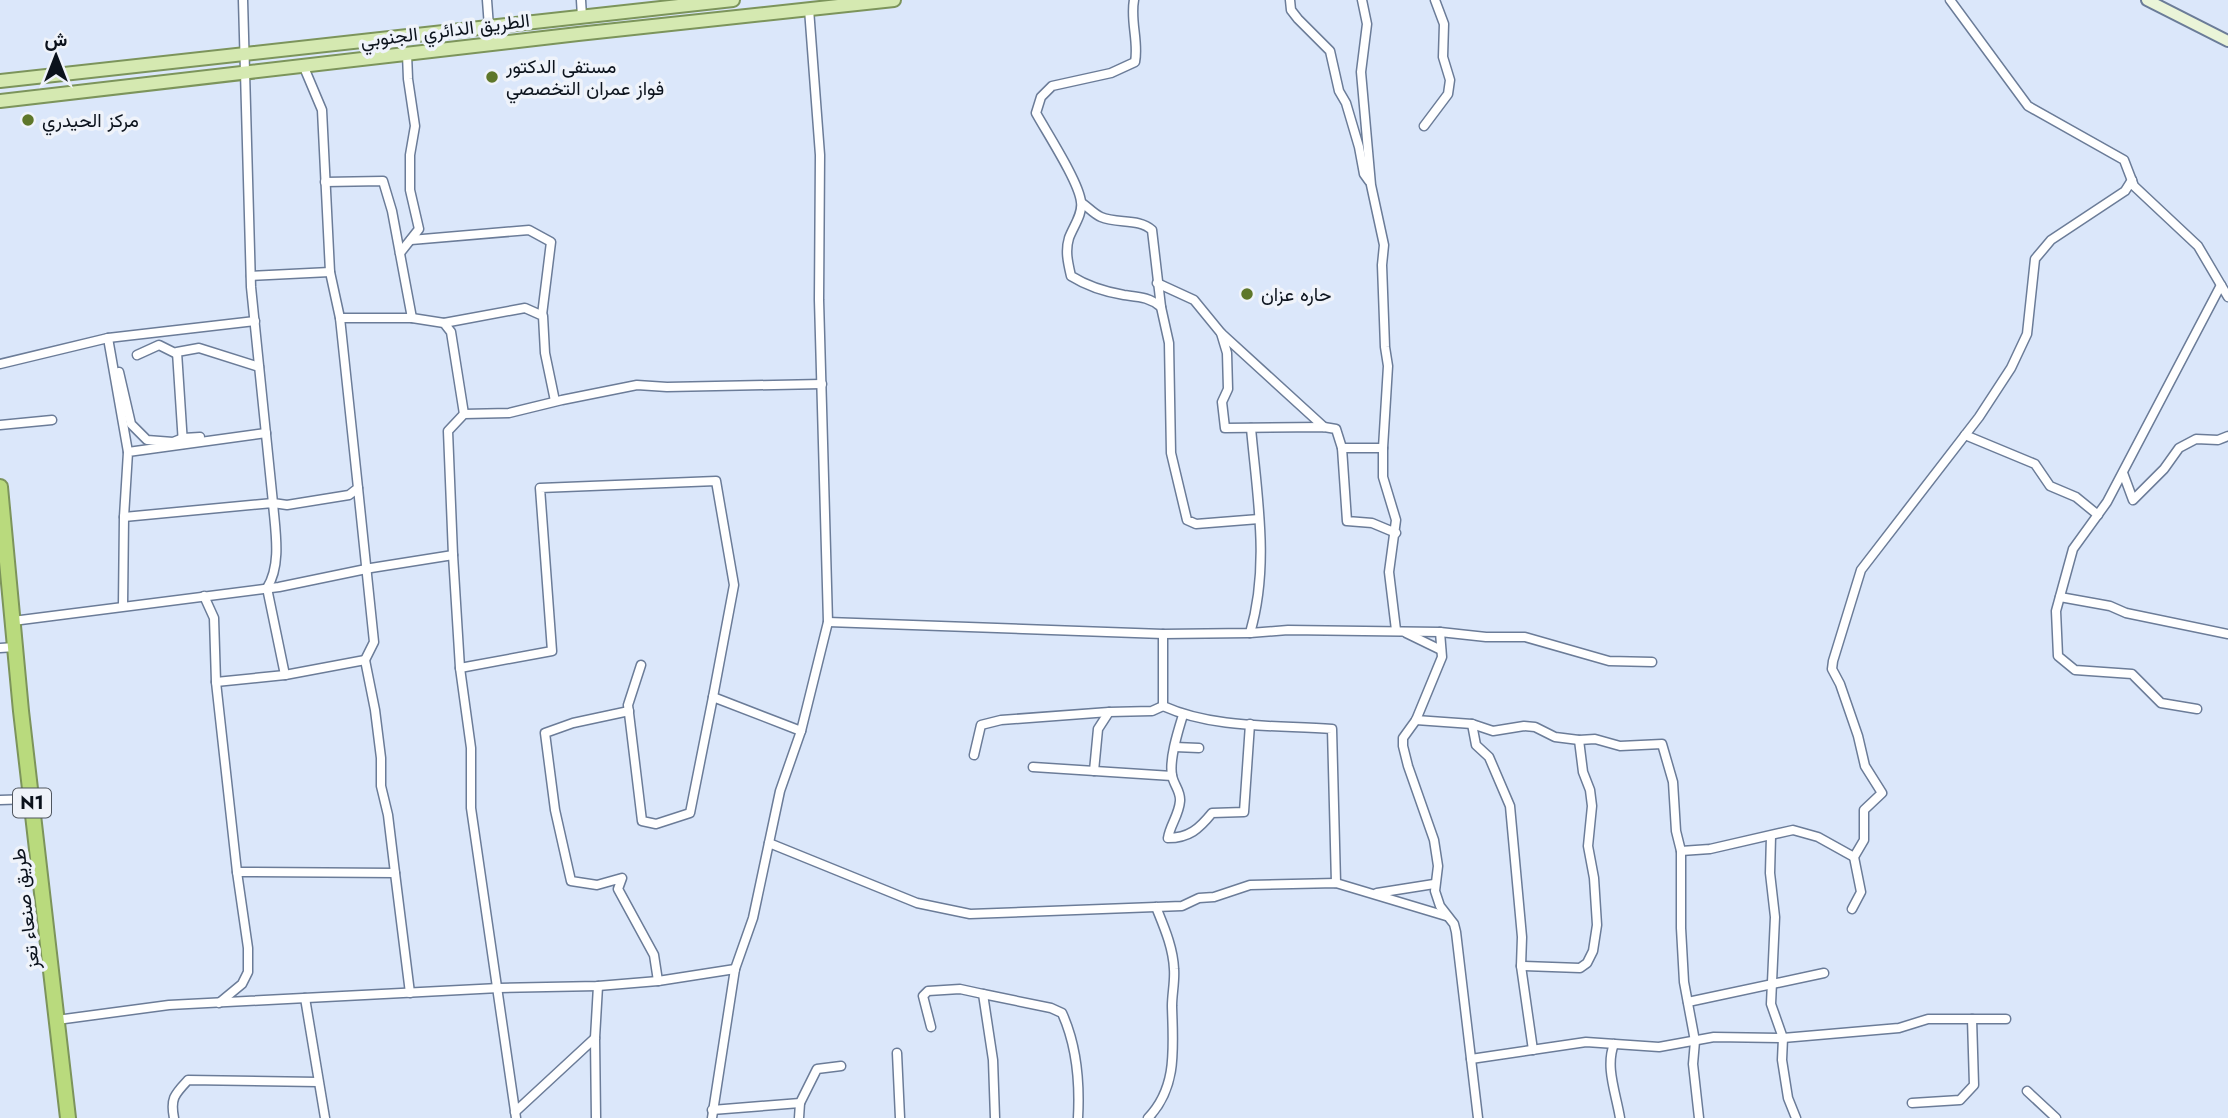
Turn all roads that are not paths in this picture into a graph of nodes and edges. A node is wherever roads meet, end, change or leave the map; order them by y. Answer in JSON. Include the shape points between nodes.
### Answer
{"nodes":[{"id":1,"x":243,"y":0,"type":"edge"},
{"id":2,"x":487,"y":0,"type":"edge"},
{"id":3,"x":581,"y":0,"type":"edge"},
{"id":4,"x":733,"y":0,"type":"edge"},
{"id":5,"x":894,"y":0,"type":"edge"},
{"id":6,"x":1134,"y":0,"type":"edge"},
{"id":7,"x":1290,"y":0,"type":"edge"},
{"id":8,"x":1362,"y":0,"type":"edge"},
{"id":9,"x":1435,"y":0,"type":"edge"},
{"id":10,"x":1950,"y":0,"type":"edge"},
{"id":11,"x":2147,"y":0,"type":"edge"},
{"id":12,"x":809,"y":9,"type":"junction"},
{"id":13,"x":582,"y":17,"type":"junction"},
{"id":14,"x":488,"y":27,"type":"junction"},
{"id":15,"x":2228,"y":39,"type":"edge"},
{"id":16,"x":407,"y":54,"type":"junction"},
{"id":17,"x":244,"y":55,"type":"junction"},
{"id":18,"x":303,"y":65,"type":"junction"},
{"id":19,"x":245,"y":72,"type":"junction"},
{"id":20,"x":0,"y":81,"type":"edge"},
{"id":21,"x":0,"y":101,"type":"edge"},
{"id":22,"x":1424,"y":126,"type":"dead end"},
{"id":23,"x":2132,"y":180,"type":"junction"},
{"id":24,"x":326,"y":182,"type":"junction"},
{"id":25,"x":1371,"y":185,"type":"junction"},
{"id":26,"x":1082,"y":203,"type":"junction"},
{"id":27,"x":411,"y":240,"type":"junction"},
{"id":28,"x":400,"y":253,"type":"junction"},
{"id":29,"x":330,"y":272,"type":"junction"},
{"id":30,"x":251,"y":276,"type":"junction"},
{"id":31,"x":1157,"y":282,"type":"junction"},
{"id":32,"x":2221,"y":285,"type":"junction"},
{"id":33,"x":2228,"y":297,"type":"edge"},
{"id":34,"x":1161,"y":307,"type":"junction"},
{"id":35,"x":542,"y":315,"type":"junction"},
{"id":36,"x":340,"y":318,"type":"junction"},
{"id":37,"x":412,"y":318,"type":"junction"},
{"id":38,"x":255,"y":321,"type":"junction"},
{"id":39,"x":444,"y":323,"type":"junction"},
{"id":40,"x":1221,"y":333,"type":"junction"},
{"id":41,"x":108,"y":338,"type":"junction"},
{"id":42,"x":110,"y":350,"type":"junction"},
{"id":43,"x":177,"y":354,"type":"junction"},
{"id":44,"x":137,"y":355,"type":"dead end"},
{"id":45,"x":0,"y":364,"type":"edge"},
{"id":46,"x":259,"y":367,"type":"junction"},
{"id":47,"x":822,"y":384,"type":"junction"},
{"id":48,"x":555,"y":401,"type":"junction"},
{"id":49,"x":464,"y":414,"type":"junction"},
{"id":50,"x":52,"y":420,"type":"dead end"},
{"id":51,"x":0,"y":425,"type":"edge"},
{"id":52,"x":1324,"y":427,"type":"junction"},
{"id":53,"x":1251,"y":428,"type":"junction"},
{"id":54,"x":266,"y":433,"type":"junction"},
{"id":55,"x":1965,"y":435,"type":"junction"},
{"id":56,"x":2228,"y":436,"type":"edge"},
{"id":57,"x":183,"y":441,"type":"junction"},
{"id":58,"x":1342,"y":448,"type":"junction"},
{"id":59,"x":1383,"y":448,"type":"junction"},
{"id":60,"x":128,"y":452,"type":"junction"},
{"id":61,"x":2123,"y":473,"type":"junction"},
{"id":62,"x":0,"y":487,"type":"edge"},
{"id":63,"x":358,"y":488,"type":"junction"},
{"id":64,"x":274,"y":503,"type":"junction"},
{"id":65,"x":2098,"y":515,"type":"junction"},
{"id":66,"x":124,"y":517,"type":"junction"},
{"id":67,"x":1259,"y":519,"type":"junction"},
{"id":68,"x":1396,"y":533,"type":"junction"},
{"id":69,"x":453,"y":555,"type":"junction"},
{"id":70,"x":368,"y":569,"type":"junction"},
{"id":71,"x":267,"y":588,"type":"junction"},
{"id":72,"x":204,"y":596,"type":"junction"},
{"id":73,"x":2060,"y":597,"type":"junction"},
{"id":74,"x":124,"y":605,"type":"junction"},
{"id":75,"x":13,"y":621,"type":"junction"},
{"id":76,"x":828,"y":622,"type":"junction"},
{"id":77,"x":1396,"y":630,"type":"junction"},
{"id":78,"x":1440,"y":632,"type":"junction"},
{"id":79,"x":1250,"y":633,"type":"junction"},
{"id":80,"x":1163,"y":634,"type":"junction"},
{"id":81,"x":2228,"y":634,"type":"edge"},
{"id":82,"x":15,"y":647,"type":"junction"},
{"id":83,"x":0,"y":648,"type":"edge"},
{"id":84,"x":1441,"y":650,"type":"junction"},
{"id":85,"x":365,"y":660,"type":"junction"},
{"id":86,"x":1652,"y":662,"type":"dead end"},
{"id":87,"x":641,"y":664,"type":"dead end"},
{"id":88,"x":460,"y":668,"type":"junction"},
{"id":89,"x":285,"y":675,"type":"junction"},
{"id":90,"x":216,"y":682,"type":"junction"},
{"id":91,"x":713,"y":697,"type":"junction"},
{"id":92,"x":1163,"y":706,"type":"junction"},
{"id":93,"x":2197,"y":709,"type":"dead end"},
{"id":94,"x":629,"y":711,"type":"junction"},
{"id":95,"x":1109,"y":712,"type":"junction"},
{"id":96,"x":1183,"y":715,"type":"junction"},
{"id":97,"x":1416,"y":720,"type":"junction"},
{"id":98,"x":1472,"y":723,"type":"junction"},
{"id":99,"x":1250,"y":724,"type":"junction"},
{"id":100,"x":801,"y":731,"type":"junction"},
{"id":101,"x":1579,"y":740,"type":"junction"},
{"id":102,"x":1175,"y":747,"type":"junction"},
{"id":103,"x":1199,"y":748,"type":"dead end"},
{"id":104,"x":974,"y":755,"type":"dead end"},
{"id":105,"x":1033,"y":767,"type":"dead end"},
{"id":106,"x":1094,"y":771,"type":"junction"},
{"id":107,"x":1172,"y":776,"type":"junction"},
{"id":108,"x":32,"y":799,"type":"junction"},
{"id":109,"x":0,"y":800,"type":"edge"},
{"id":110,"x":1771,"y":836,"type":"junction"},
{"id":111,"x":769,"y":843,"type":"junction"},
{"id":112,"x":1681,"y":851,"type":"junction"},
{"id":113,"x":1854,"y":857,"type":"junction"},
{"id":114,"x":237,"y":872,"type":"junction"},
{"id":115,"x":395,"y":873,"type":"junction"},
{"id":116,"x":1336,"y":883,"type":"junction"},
{"id":117,"x":1434,"y":884,"type":"junction"},
{"id":118,"x":1374,"y":893,"type":"junction"},
{"id":119,"x":1156,"y":907,"type":"junction"},
{"id":120,"x":1852,"y":909,"type":"dead end"},
{"id":121,"x":1446,"y":916,"type":"junction"},
{"id":122,"x":1521,"y":966,"type":"junction"},
{"id":123,"x":735,"y":969,"type":"junction"},
{"id":124,"x":1824,"y":973,"type":"dead end"},
{"id":125,"x":658,"y":981,"type":"junction"},
{"id":126,"x":1770,"y":984,"type":"junction"},
{"id":127,"x":598,"y":986,"type":"junction"},
{"id":128,"x":499,"y":988,"type":"junction"},
{"id":129,"x":410,"y":993,"type":"junction"},
{"id":130,"x":983,"y":994,"type":"junction"},
{"id":131,"x":304,"y":998,"type":"junction"},
{"id":132,"x":1688,"y":1002,"type":"junction"},
{"id":133,"x":219,"y":1003,"type":"junction"},
{"id":134,"x":1972,"y":1019,"type":"junction"},
{"id":135,"x":2006,"y":1019,"type":"dead end"},
{"id":136,"x":57,"y":1020,"type":"junction"},
{"id":137,"x":931,"y":1027,"type":"dead end"},
{"id":138,"x":595,"y":1038,"type":"junction"},
{"id":139,"x":1783,"y":1038,"type":"junction"},
{"id":140,"x":1695,"y":1041,"type":"junction"},
{"id":141,"x":1614,"y":1044,"type":"junction"},
{"id":142,"x":1533,"y":1050,"type":"junction"},
{"id":143,"x":897,"y":1054,"type":"dead end"},
{"id":144,"x":1471,"y":1059,"type":"junction"},
{"id":145,"x":841,"y":1066,"type":"dead end"},
{"id":146,"x":318,"y":1082,"type":"junction"},
{"id":147,"x":2027,"y":1091,"type":"dead end"},
{"id":148,"x":800,"y":1103,"type":"junction"},
{"id":149,"x":1912,"y":1103,"type":"dead end"},
{"id":150,"x":712,"y":1114,"type":"edge"},
{"id":151,"x":515,"y":1115,"type":"edge"},
{"id":152,"x":1152,"y":1117,"type":"edge"},
{"id":153,"x":68,"y":1118,"type":"edge"},
{"id":154,"x":174,"y":1118,"type":"edge"},
{"id":155,"x":325,"y":1118,"type":"edge"},
{"id":156,"x":596,"y":1118,"type":"edge"},
{"id":157,"x":799,"y":1118,"type":"edge"},
{"id":158,"x":900,"y":1118,"type":"edge"},
{"id":159,"x":995,"y":1118,"type":"edge"},
{"id":160,"x":1078,"y":1118,"type":"edge"},
{"id":161,"x":1478,"y":1118,"type":"edge"},
{"id":162,"x":1620,"y":1118,"type":"edge"},
{"id":163,"x":1699,"y":1118,"type":"edge"},
{"id":164,"x":1796,"y":1118,"type":"edge"},
{"id":165,"x":2056,"y":1118,"type":"edge"}],
"edges":[{"from":1,"to":17,"type":"street"},
{"from":2,"to":14,"type":"street"},
{"from":3,"to":13,"type":"street"},
{"from":4,"to":13,"type":"main road","name":"الطريق الدائري الجنوبي"},
{"from":5,"to":12,"type":"main road","name":"الطريق الدائري الجنوبي"},
{"from":6,"to":26,"type":"street","via":[[1135,62],[1111,73],[1052,86],[1041,97],[1036,113]]},
{"from":7,"to":25,"type":"street","via":[[1298,19],[1330,51]]},
{"from":8,"to":25,"type":"street","via":[[1367,24],[1361,72]]},
{"from":9,"to":22,"type":"street","via":[[1444,24],[1443,57],[1450,80],[1448,94]]},
{"from":10,"to":23,"type":"street","via":[[2028,106],[2124,160]]},
{"from":11,"to":15,"type":"street"},
{"from":12,"to":16,"type":"main road","name":"الطريق الدائري الجنوبي"},
{"from":12,"to":47,"type":"street","via":[[820,155]]},
{"from":13,"to":14,"type":"main road","name":"الطريق الدائري الجنوبي"},
{"from":14,"to":17,"type":"main road","name":"الطريق الدائري الجنوبي"},
{"from":16,"to":18,"type":"main road","name":"الطريق الدائري الجنوبي"},
{"from":16,"to":27,"type":"street","via":[[415,126],[410,190],[419,229]]},
{"from":17,"to":19,"type":"street"},
{"from":17,"to":20,"type":"main road","name":"الطريق الدائري الجنوبي"},
{"from":18,"to":19,"type":"main road","name":"الطريق الدائري الجنوبي"},
{"from":18,"to":24,"type":"street","via":[[322,110]]},
{"from":19,"to":21,"type":"main road","name":"الطريق الدائري الجنوبي"},
{"from":19,"to":30,"type":"street"},
{"from":23,"to":32,"type":"street","via":[[2199,246]]},
{"from":23,"to":55,"type":"street","via":[[2125,191],[2051,240],[2035,259],[2027,334],[2011,368]]},
{"from":24,"to":28,"type":"street","via":[[383,181]]},
{"from":24,"to":29,"type":"street"},
{"from":25,"to":59,"type":"street","via":[[1384,245],[1388,366]]},
{"from":26,"to":31,"type":"street","via":[[1101,217],[1152,230]]},
{"from":26,"to":34,"type":"street","via":[[1068,240],[1071,276],[1093,287],[1148,298]]},
{"from":27,"to":28,"type":"street"},
{"from":27,"to":35,"type":"street","via":[[529,230],[551,242]]},
{"from":28,"to":37,"type":"street"},
{"from":29,"to":30,"type":"street"},
{"from":29,"to":36,"type":"street"},
{"from":30,"to":38,"type":"street"},
{"from":31,"to":34,"type":"street"},
{"from":31,"to":40,"type":"street","via":[[1194,300]]},
{"from":32,"to":33,"type":"street"},
{"from":32,"to":61,"type":"street"},
{"from":34,"to":67,"type":"street","via":[[1169,343],[1171,453],[1187,520],[1196,524]]},
{"from":35,"to":39,"type":"street","via":[[525,308]]},
{"from":35,"to":48,"type":"street"},
{"from":36,"to":37,"type":"street"},
{"from":36,"to":63,"type":"street"},
{"from":37,"to":39,"type":"street"},
{"from":38,"to":41,"type":"street"},
{"from":38,"to":46,"type":"street"},
{"from":39,"to":49,"type":"street","via":[[451,332]]},
{"from":40,"to":52,"type":"street"},
{"from":40,"to":53,"type":"street","via":[[1228,365],[1228,389],[1222,402],[1225,428]]},
{"from":41,"to":42,"type":"street"},
{"from":41,"to":45,"type":"street"},
{"from":42,"to":57,"type":"street","via":[[131,424],[147,440]]},
{"from":42,"to":60,"type":"street"},
{"from":43,"to":44,"type":"street","via":[[159,345]]},
{"from":43,"to":46,"type":"street","via":[[199,348]]},
{"from":43,"to":57,"type":"street"},
{"from":46,"to":54,"type":"street"},
{"from":47,"to":48,"type":"street","via":[[637,385]]},
{"from":47,"to":76,"type":"street"},
{"from":48,"to":49,"type":"street","via":[[509,413]]},
{"from":49,"to":69,"type":"street","via":[[448,431]]},
{"from":50,"to":51,"type":"street"},
{"from":52,"to":53,"type":"street"},
{"from":52,"to":58,"type":"street","via":[[1336,429]]},
{"from":53,"to":67,"type":"street"},
{"from":54,"to":57,"type":"street"},
{"from":54,"to":64,"type":"street"},
{"from":55,"to":65,"type":"street","via":[[2035,464],[2050,486],[2076,497]]},
{"from":55,"to":113,"type":"street","via":[[1861,570],[1833,661],[1866,766],[1882,793],[1864,810],[1864,839]]},
{"from":56,"to":61,"type":"street","via":[[2196,439],[2179,448],[2133,500]]},
{"from":57,"to":60,"type":"street"},
{"from":58,"to":59,"type":"street"},
{"from":58,"to":68,"type":"street","via":[[1347,522],[1372,523]]},
{"from":59,"to":68,"type":"street"},
{"from":60,"to":66,"type":"street"},
{"from":61,"to":65,"type":"street"},
{"from":62,"to":75,"type":"highway","name":"طريق صنعاء تعز","number":"N1"},
{"from":63,"to":64,"type":"street","via":[[349,495]]},
{"from":63,"to":70,"type":"street"},
{"from":64,"to":66,"type":"street"},
{"from":64,"to":71,"type":"street","via":[[276,556]]},
{"from":65,"to":73,"type":"street","via":[[2073,549]]},
{"from":66,"to":74,"type":"street"},
{"from":67,"to":79,"type":"street","via":[[1261,583]]},
{"from":68,"to":77,"type":"street","via":[[1389,572]]},
{"from":69,"to":70,"type":"street"},
{"from":69,"to":88,"type":"street"},
{"from":70,"to":71,"type":"street"},
{"from":70,"to":85,"type":"street","via":[[374,642]]},
{"from":71,"to":72,"type":"street"},
{"from":71,"to":89,"type":"street"},
{"from":72,"to":74,"type":"street"},
{"from":72,"to":90,"type":"street","via":[[214,618]]},
{"from":73,"to":81,"type":"street"},
{"from":73,"to":93,"type":"street","via":[[2057,656],[2075,670],[2132,674],[2161,703]]},
{"from":74,"to":75,"type":"street"},
{"from":75,"to":82,"type":"highway","name":"طريق صنعاء تعز","number":"N1"},
{"from":76,"to":80,"type":"street"},
{"from":76,"to":100,"type":"street"},
{"from":77,"to":78,"type":"street"},
{"from":77,"to":79,"type":"street"},
{"from":77,"to":84,"type":"street"},
{"from":78,"to":84,"type":"street"},
{"from":78,"to":86,"type":"street","via":[[1525,637],[1609,661]]},
{"from":79,"to":80,"type":"street"},
{"from":80,"to":92,"type":"street"},
{"from":82,"to":83,"type":"street"},
{"from":82,"to":108,"type":"highway","name":"طريق صنعاء تعز","number":"N1"},
{"from":84,"to":97,"type":"street"},
{"from":85,"to":89,"type":"street"},
{"from":85,"to":115,"type":"street"},
{"from":87,"to":94,"type":"street"},
{"from":88,"to":91,"type":"street","via":[[552,651],[540,488],[716,481],[734,585]]},
{"from":88,"to":128,"type":"street","via":[[471,748],[471,808]]},
{"from":89,"to":90,"type":"street"},
{"from":90,"to":114,"type":"street"},
{"from":91,"to":94,"type":"street","via":[[690,813],[656,824],[642,821]]},
{"from":91,"to":100,"type":"street"},
{"from":92,"to":95,"type":"street","via":[[1152,711]]},
{"from":92,"to":96,"type":"street"},
{"from":94,"to":125,"type":"street","via":[[545,733],[571,881],[597,885],[622,878],[618,889],[654,955]]},
{"from":95,"to":104,"type":"street","via":[[981,725]]},
{"from":95,"to":106,"type":"street","via":[[1098,729]]},
{"from":96,"to":99,"type":"street"},
{"from":96,"to":102,"type":"street"},
{"from":97,"to":98,"type":"street"},
{"from":97,"to":117,"type":"street","via":[[1405,734],[1403,746],[1434,839],[1438,866]]},
{"from":98,"to":101,"type":"street","via":[[1493,731],[1535,727],[1555,737]]},
{"from":98,"to":122,"type":"street","via":[[1476,745],[1489,757],[1510,806]]},
{"from":99,"to":107,"type":"street","via":[[1244,812],[1212,813],[1196,831],[1183,838],[1168,838],[1181,800]]},
{"from":99,"to":116,"type":"street","via":[[1332,729]]},
{"from":100,"to":111,"type":"street","via":[[780,791]]},
{"from":101,"to":112,"type":"street","via":[[1640,747],[1662,744],[1673,782]]},
{"from":101,"to":122,"type":"street","via":[[1592,806],[1588,846],[1597,925],[1593,951],[1580,968]]},
{"from":102,"to":103,"type":"street"},
{"from":102,"to":107,"type":"street"},
{"from":105,"to":106,"type":"street"},
{"from":106,"to":107,"type":"street"},
{"from":108,"to":109,"type":"street"},
{"from":108,"to":136,"type":"highway","name":"طريق صنعاء تعز","number":"N1"},
{"from":110,"to":112,"type":"street"},
{"from":110,"to":113,"type":"street","via":[[1801,832]]},
{"from":110,"to":126,"type":"street","via":[[1775,917]]},
{"from":111,"to":119,"type":"street","via":[[917,903],[970,914]]},
{"from":111,"to":123,"type":"street","via":[[753,918]]},
{"from":112,"to":132,"type":"street","via":[[1681,928]]},
{"from":113,"to":120,"type":"street","via":[[1861,892]]},
{"from":114,"to":115,"type":"street"},
{"from":114,"to":133,"type":"street","via":[[248,972],[242,984]]},
{"from":115,"to":129,"type":"street"},
{"from":116,"to":118,"type":"street"},
{"from":116,"to":119,"type":"street","via":[[1250,885],[1182,906]]},
{"from":117,"to":118,"type":"street"},
{"from":117,"to":121,"type":"street"},
{"from":118,"to":121,"type":"street"},
{"from":119,"to":152,"type":"street","via":[[1174,968],[1174,1040],[1170,1082]]},
{"from":121,"to":144,"type":"street","via":[[1456,932]]},
{"from":122,"to":142,"type":"street"},
{"from":123,"to":125,"type":"street"},
{"from":123,"to":150,"type":"street"},
{"from":124,"to":126,"type":"street"},
{"from":125,"to":127,"type":"street"},
{"from":126,"to":132,"type":"street"},
{"from":126,"to":139,"type":"street"},
{"from":127,"to":128,"type":"street"},
{"from":127,"to":138,"type":"street"},
{"from":128,"to":129,"type":"street"},
{"from":128,"to":151,"type":"street"},
{"from":129,"to":131,"type":"street"},
{"from":130,"to":137,"type":"street","via":[[960,989],[928,991],[923,996]]},
{"from":130,"to":159,"type":"street","via":[[993,1060]]},
{"from":130,"to":160,"type":"street","via":[[1062,1013],[1079,1081]]},
{"from":131,"to":133,"type":"street"},
{"from":131,"to":146,"type":"street"},
{"from":132,"to":140,"type":"street"},
{"from":133,"to":136,"type":"street"},
{"from":134,"to":135,"type":"street"},
{"from":134,"to":139,"type":"street","via":[[1928,1019],[1899,1028]]},
{"from":134,"to":149,"type":"street","via":[[1974,1085],[1959,1100]]},
{"from":136,"to":153,"type":"highway","name":"طريق صنعاء تعز","number":"N1"},
{"from":138,"to":151,"type":"street"},
{"from":138,"to":156,"type":"street"},
{"from":139,"to":140,"type":"street"},
{"from":139,"to":164,"type":"street","via":[[1788,1098]]},
{"from":140,"to":141,"type":"street","via":[[1659,1047]]},
{"from":140,"to":163,"type":"street"},
{"from":141,"to":142,"type":"street","via":[[1586,1042]]},
{"from":141,"to":162,"type":"street","via":[[1609,1057]]},
{"from":142,"to":144,"type":"street"},
{"from":143,"to":158,"type":"street"},
{"from":144,"to":161,"type":"street"},
{"from":145,"to":148,"type":"street","via":[[817,1069]]},
{"from":146,"to":154,"type":"street","via":[[188,1080],[171,1104]]},
{"from":146,"to":155,"type":"street"},
{"from":147,"to":165,"type":"street"},
{"from":148,"to":150,"type":"street"},
{"from":148,"to":157,"type":"street"}]}
